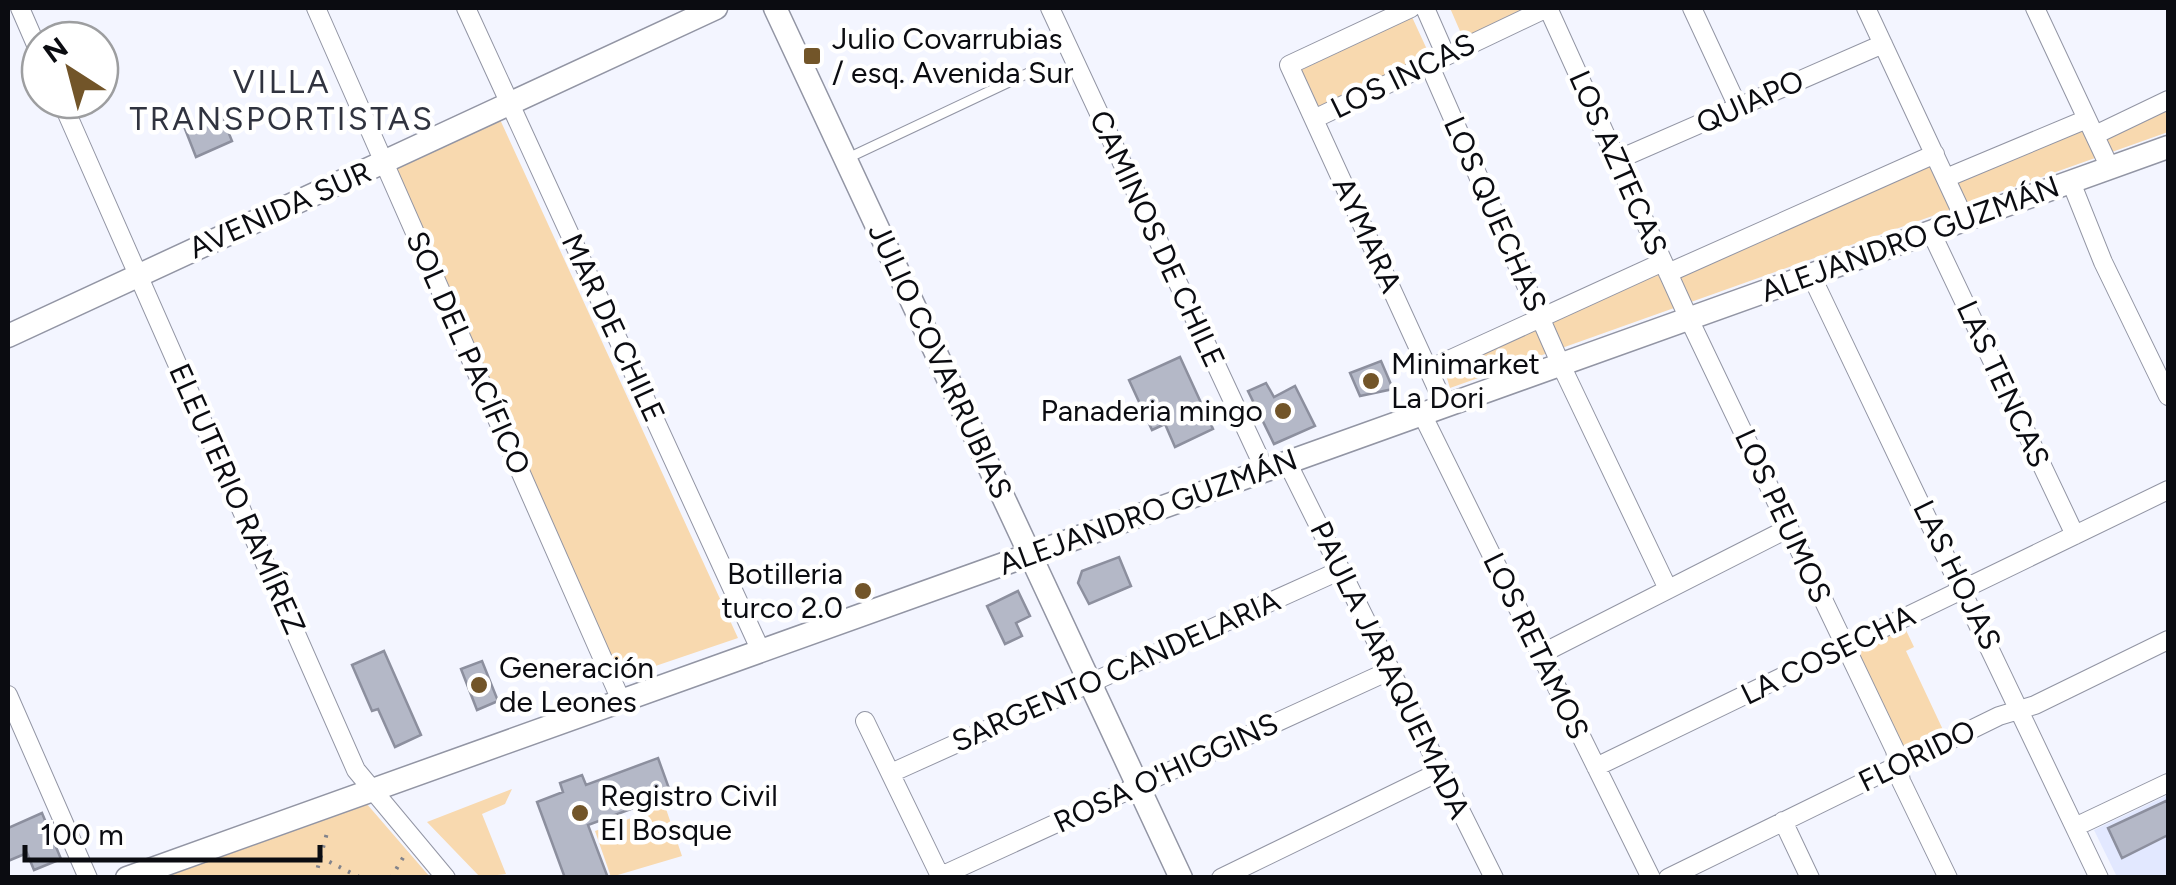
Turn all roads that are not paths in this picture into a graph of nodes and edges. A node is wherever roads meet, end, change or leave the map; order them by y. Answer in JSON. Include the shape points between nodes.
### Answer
{"nodes":[{"id":1,"x":316,"y":8,"type":"edge"},
{"id":2,"x":466,"y":8,"type":"edge"},
{"id":3,"x":716,"y":8,"type":"edge"},
{"id":4,"x":775,"y":8,"type":"edge"},
{"id":5,"x":1050,"y":8,"type":"edge"},
{"id":6,"x":1410,"y":8,"type":"edge"},
{"id":7,"x":1425,"y":8,"type":"edge"},
{"id":8,"x":1547,"y":8,"type":"edge"},
{"id":9,"x":1692,"y":8,"type":"edge"},
{"id":10,"x":1866,"y":8,"type":"edge"},
{"id":11,"x":2035,"y":8,"type":"edge"},
{"id":12,"x":1373,"y":15,"type":"edge"},
{"id":13,"x":1883,"y":44,"type":"junction"},
{"id":14,"x":1438,"y":60,"type":"junction"},
{"id":15,"x":1289,"y":65,"type":"joint"},
{"id":16,"x":1040,"y":66,"type":"dead end"},
{"id":17,"x":2168,"y":100,"type":"edge"},
{"id":18,"x":510,"y":103,"type":"junction"},
{"id":19,"x":1738,"y":107,"type":"junction"},
{"id":20,"x":1314,"y":119,"type":"junction"},
{"id":21,"x":69,"y":120,"type":"edge"},
{"id":22,"x":2091,"y":127,"type":"junction"},
{"id":23,"x":2168,"y":147,"type":"edge"},
{"id":24,"x":1934,"y":154,"type":"junction"},
{"id":25,"x":846,"y":159,"type":"junction"},
{"id":26,"x":1617,"y":160,"type":"junction"},
{"id":27,"x":384,"y":162,"type":"junction"},
{"id":28,"x":2110,"y":168,"type":"junction"},
{"id":29,"x":1946,"y":178,"type":"junction"},
{"id":30,"x":2071,"y":182,"type":"junction"},
{"id":31,"x":1965,"y":220,"type":"junction"},
{"id":32,"x":1931,"y":232,"type":"junction"},
{"id":33,"x":1666,"y":268,"type":"junction"},
{"id":34,"x":138,"y":274,"type":"junction"},
{"id":35,"x":1811,"y":275,"type":"junction"},
{"id":36,"x":1540,"y":317,"type":"junction"},
{"id":37,"x":1689,"y":319,"type":"junction"},
{"id":38,"x":8,"y":336,"type":"edge"},
{"id":39,"x":1561,"y":364,"type":"junction"},
{"id":40,"x":1429,"y":370,"type":"junction"},
{"id":41,"x":2168,"y":396,"type":"edge"},
{"id":42,"x":1445,"y":406,"type":"junction"},
{"id":43,"x":1422,"y":414,"type":"junction"},
{"id":44,"x":1276,"y":466,"type":"junction"},
{"id":45,"x":2168,"y":490,"type":"edge"},
{"id":46,"x":1789,"y":528,"type":"junction"},
{"id":47,"x":2076,"y":535,"type":"junction"},
{"id":48,"x":1030,"y":555,"type":"junction"},
{"id":49,"x":1341,"y":570,"type":"junction"},
{"id":50,"x":1668,"y":589,"type":"junction"},
{"id":51,"x":1964,"y":589,"type":"junction"},
{"id":52,"x":2168,"y":640,"type":"edge"},
{"id":53,"x":1845,"y":646,"type":"junction"},
{"id":54,"x":760,"y":649,"type":"junction"},
{"id":55,"x":1541,"y":654,"type":"junction"},
{"id":56,"x":1391,"y":670,"type":"junction"},
{"id":57,"x":1090,"y":683,"type":"junction"},
{"id":58,"x":8,"y":695,"type":"edge"},
{"id":59,"x":620,"y":698,"type":"junction"},
{"id":60,"x":2018,"y":708,"type":"junction"},
{"id":61,"x":865,"y":721,"type":"dead end"},
{"id":62,"x":1898,"y":766,"type":"junction"},
{"id":63,"x":1596,"y":767,"type":"junction"},
{"id":64,"x":1440,"y":771,"type":"junction"},
{"id":65,"x":891,"y":773,"type":"junction"},
{"id":66,"x":2168,"y":782,"type":"edge"},
{"id":67,"x":1138,"y":786,"type":"junction"},
{"id":68,"x":369,"y":790,"type":"junction"},
{"id":69,"x":1783,"y":821,"type":"junction"},
{"id":70,"x":2075,"y":828,"type":"junction"},
{"id":71,"x":1487,"y":876,"type":"edge"},
{"id":72,"x":941,"y":877,"type":"edge"},
{"id":73,"x":88,"y":878,"type":"edge"},
{"id":74,"x":127,"y":878,"type":"edge"},
{"id":75,"x":446,"y":878,"type":"edge"},
{"id":76,"x":1181,"y":878,"type":"edge"},
{"id":77,"x":1221,"y":878,"type":"edge"},
{"id":78,"x":1650,"y":878,"type":"edge"},
{"id":79,"x":1668,"y":878,"type":"edge"},
{"id":80,"x":1810,"y":878,"type":"edge"},
{"id":81,"x":1948,"y":878,"type":"edge"},
{"id":82,"x":2099,"y":878,"type":"edge"}],
"edges":[{"from":1,"to":27,"type":"street","name":"SOL DEL PACÍFICO"},
{"from":2,"to":18,"type":"street","name":"MAR DE CHILE"},
{"from":3,"to":18,"type":"street","name":"AVENIDA SUR"},
{"from":4,"to":25,"type":"street","name":"JULIO COVARRUBIAS"},
{"from":5,"to":44,"type":"street","name":"CAMINOS DE CHILE"},
{"from":6,"to":12,"type":"street","name":"LOS INCAS"},
{"from":7,"to":14,"type":"street","name":"LOS QUECHAS"},
{"from":8,"to":14,"type":"street","name":"LOS INCAS"},
{"from":8,"to":26,"type":"street","name":"LOS AZTECAS"},
{"from":9,"to":19,"type":"street"},
{"from":10,"to":13,"type":"street"},
{"from":11,"to":22,"type":"street"},
{"from":12,"to":15,"type":"street","name":"LOS INCAS"},
{"from":13,"to":19,"type":"street","name":"QUIAPO"},
{"from":13,"to":24,"type":"street"},
{"from":14,"to":20,"type":"street","name":"LOS INCAS"},
{"from":14,"to":36,"type":"street","name":"LOS QUECHAS"},
{"from":15,"to":20,"type":"street","name":"AYMARA"},
{"from":16,"to":25,"type":"lane"},
{"from":17,"to":22,"type":"street","name":"ALEJANDRO GUZMÁN"},
{"from":18,"to":27,"type":"street","name":"AVENIDA SUR"},
{"from":18,"to":54,"type":"street","name":"MAR DE CHILE"},
{"from":19,"to":26,"type":"street","name":"QUIAPO"},
{"from":20,"to":40,"type":"street","name":"AYMARA"},
{"from":21,"to":34,"type":"street","name":"ELEUTERIO RAMÍREZ"},
{"from":22,"to":28,"type":"street"},
{"from":22,"to":29,"type":"street","name":"ALEJANDRO GUZMÁN"},
{"from":23,"to":28,"type":"street","name":"ALEJANDRO GUZMÁN"},
{"from":24,"to":29,"type":"street"},
{"from":24,"to":33,"type":"street","name":"ALEJANDRO GUZMÁN"},
{"from":25,"to":48,"type":"street","name":"JULIO COVARRUBIAS"},
{"from":26,"to":33,"type":"street","name":"LOS AZTECAS"},
{"from":27,"to":34,"type":"street","name":"AVENIDA SUR"},
{"from":27,"to":59,"type":"street","name":"SOL DEL PACÍFICO"},
{"from":28,"to":30,"type":"street","name":"ALEJANDRO GUZMÁN"},
{"from":29,"to":31,"type":"street"},
{"from":30,"to":31,"type":"street","name":"ALEJANDRO GUZMÁN"},
{"from":30,"to":41,"type":"street"},
{"from":31,"to":32,"type":"street","name":"ALEJANDRO GUZMÁN"},
{"from":32,"to":35,"type":"street","name":"ALEJANDRO GUZMÁN"},
{"from":32,"to":47,"type":"street","name":"LAS TENCAS"},
{"from":33,"to":36,"type":"street","name":"ALEJANDRO GUZMÁN"},
{"from":33,"to":37,"type":"street","name":"LOS AZTECAS"},
{"from":34,"to":38,"type":"street","name":"AVENIDA SUR"},
{"from":34,"to":68,"type":"street","name":"ELEUTERIO RAMÍREZ"},
{"from":35,"to":37,"type":"street","name":"ALEJANDRO GUZMÁN"},
{"from":35,"to":51,"type":"street","name":"LAS HOJAS"},
{"from":36,"to":39,"type":"street","name":"LOS QUECHAS"},
{"from":36,"to":40,"type":"street","name":"ALEJANDRO GUZMÁN"},
{"from":37,"to":39,"type":"street","name":"ALEJANDRO GUZMÁN"},
{"from":37,"to":46,"type":"street","name":"LOS PEUMOS"},
{"from":39,"to":42,"type":"street","name":"ALEJANDRO GUZMÁN"},
{"from":39,"to":50,"type":"street","name":"LOS QUECHAS"},
{"from":40,"to":42,"type":"street","name":"AYMARA"},
{"from":42,"to":43,"type":"street","name":"ALEJANDRO GUZMÁN"},
{"from":43,"to":44,"type":"street","name":"ALEJANDRO GUZMÁN"},
{"from":43,"to":55,"type":"street","name":"LOS RETAMOS"},
{"from":44,"to":48,"type":"street","name":"ALEJANDRO GUZMÁN"},
{"from":44,"to":49,"type":"street","name":"PAULA JARAQUEMADA"},
{"from":45,"to":47,"type":"street","name":"LA COSECHA"},
{"from":46,"to":50,"type":"street"},
{"from":46,"to":53,"type":"street","name":"LOS PEUMOS"},
{"from":47,"to":51,"type":"street","name":"LA COSECHA"},
{"from":48,"to":54,"type":"street","name":"ALEJANDRO GUZMÁN"},
{"from":48,"to":57,"type":"street","name":"JULIO COVARRUBIAS"},
{"from":49,"to":56,"type":"street","name":"PAULA JARAQUEMADA"},
{"from":49,"to":57,"type":"street","name":"SARGENTO CANDELARIA"},
{"from":50,"to":55,"type":"street"},
{"from":51,"to":53,"type":"street","name":"LA COSECHA"},
{"from":51,"to":60,"type":"street","name":"LAS HOJAS"},
{"from":52,"to":60,"type":"street","name":"FLORIDO"},
{"from":53,"to":62,"type":"street","name":"LOS PEUMOS"},
{"from":53,"to":63,"type":"street","name":"LA COSECHA"},
{"from":54,"to":59,"type":"street","name":"ALEJANDRO GUZMÁN"},
{"from":55,"to":63,"type":"street","name":"LOS RETAMOS"},
{"from":56,"to":64,"type":"street","name":"PAULA JARAQUEMADA"},
{"from":56,"to":67,"type":"street","name":"ROSA O'HIGGINS"},
{"from":57,"to":65,"type":"street","name":"SARGENTO CANDELARIA"},
{"from":57,"to":67,"type":"street","name":"JULIO COVARRUBIAS"},
{"from":58,"to":73,"type":"street"},
{"from":59,"to":68,"type":"street","name":"ALEJANDRO GUZMÁN"},
{"from":60,"to":62,"type":"street","name":"FLORIDO"},
{"from":60,"to":70,"type":"street","name":"LAS HOJAS"},
{"from":61,"to":65,"type":"street"},
{"from":62,"to":69,"type":"street","name":"FLORIDO"},
{"from":62,"to":81,"type":"street","name":"LOS PEUMOS"},
{"from":63,"to":78,"type":"street","name":"LOS RETAMOS"},
{"from":64,"to":71,"type":"street","name":"PAULA JARAQUEMADA"},
{"from":64,"to":77,"type":"street"},
{"from":65,"to":72,"type":"street"},
{"from":66,"to":70,"type":"street"},
{"from":67,"to":72,"type":"street","name":"ROSA O'HIGGINS"},
{"from":67,"to":76,"type":"street","name":"JULIO COVARRUBIAS"},
{"from":68,"to":74,"type":"street","name":"ALEJANDRO GUZMÁN"},
{"from":68,"to":75,"type":"street","name":"ELEUTERIO RAMÍREZ"},
{"from":69,"to":79,"type":"street","name":"FLORIDO"},
{"from":69,"to":80,"type":"street"},
{"from":70,"to":82,"type":"street","name":"LAS HOJAS"}]}
